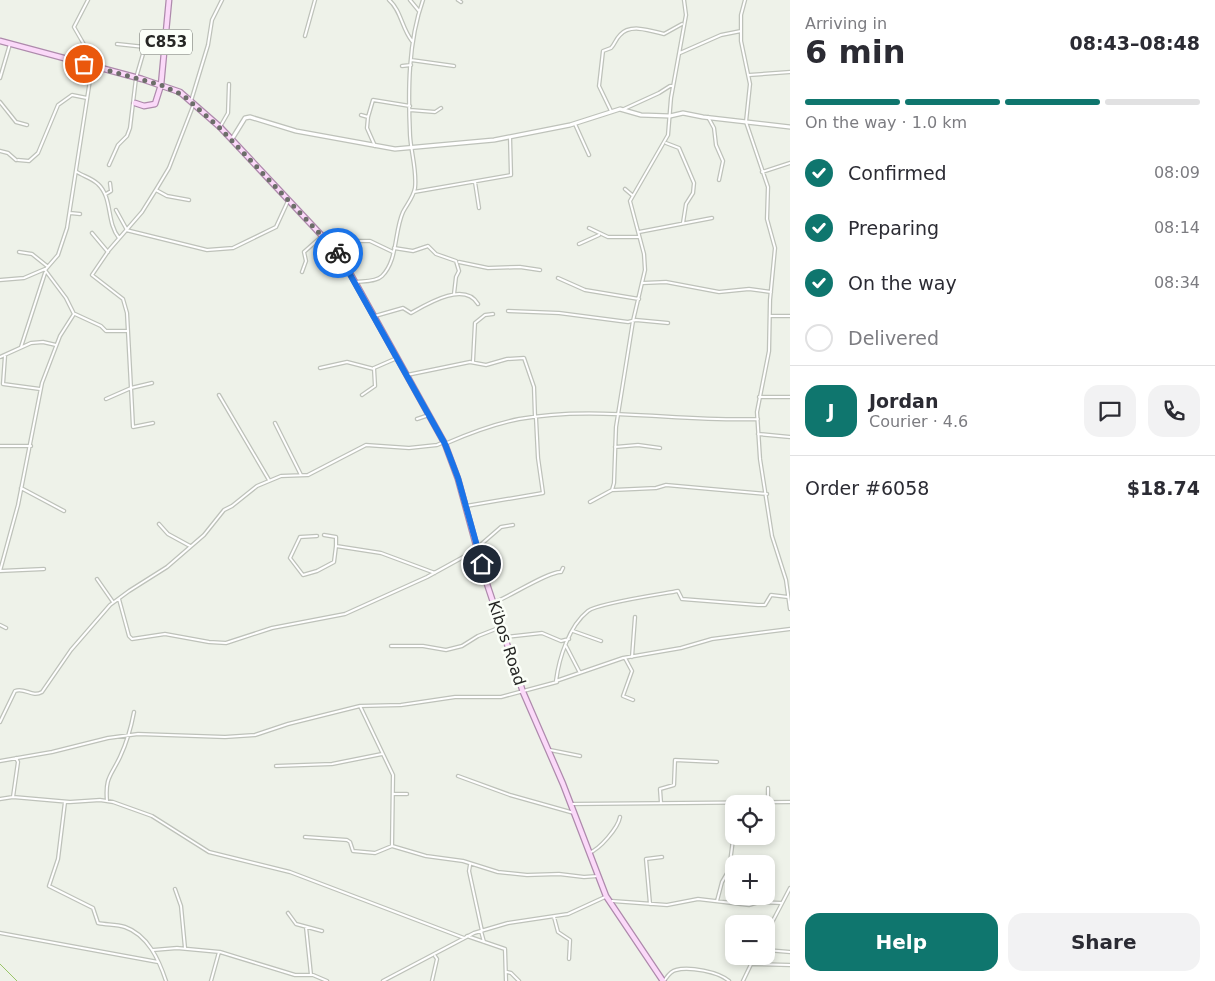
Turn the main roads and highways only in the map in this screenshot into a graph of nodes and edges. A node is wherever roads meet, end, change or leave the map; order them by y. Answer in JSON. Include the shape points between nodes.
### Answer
{"nodes":[{"id":1,"x":170,"y":0,"type":"edge"},
{"id":2,"x":0,"y":41,"type":"edge"},
{"id":3,"x":161,"y":85,"type":"junction"},
{"id":4,"x":135,"y":103,"type":"road end"},
{"id":5,"x":663,"y":981,"type":"edge"}],
"edges":[{"from":1,"to":3,"type":"main road","number":"C853"},
{"from":2,"to":3,"type":"main road","name":"Kibos Road"},
{"from":3,"to":4,"type":"main road","via":[[154,104],[144,106]]},
{"from":3,"to":5,"type":"main road","name":"Kibos Road","via":[[176,90],[193,102],[220,128],[323,235],[356,282],[444,443],[523,692],[606,896]]}]}
